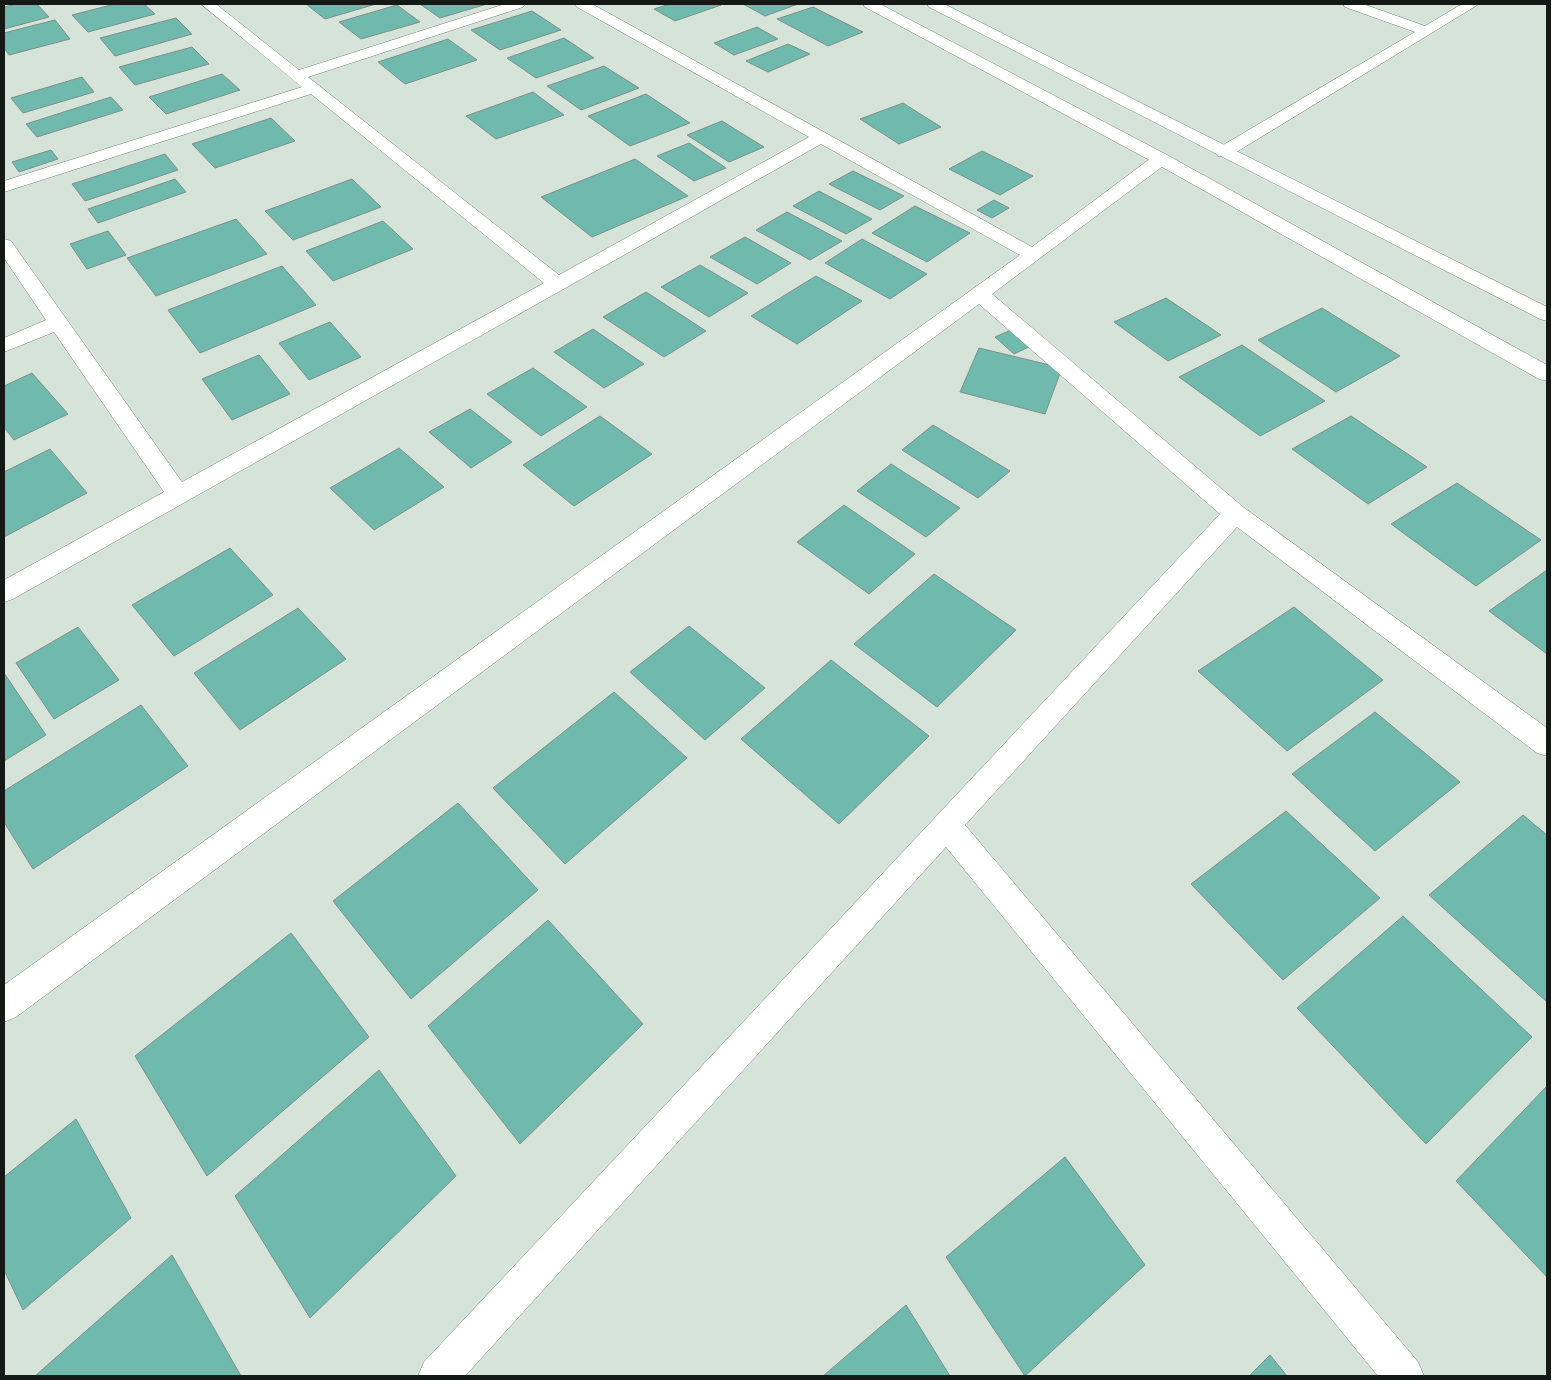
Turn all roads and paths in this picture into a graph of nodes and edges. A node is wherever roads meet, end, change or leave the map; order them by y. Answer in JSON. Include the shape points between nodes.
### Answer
{"nodes":[{"id":1,"x":208,"y":4,"type":"edge"},
{"id":2,"x":518,"y":4,"type":"edge"},
{"id":3,"x":582,"y":4,"type":"edge"},
{"id":4,"x":870,"y":4,"type":"edge"},
{"id":5,"x":934,"y":4,"type":"edge"},
{"id":6,"x":1350,"y":4,"type":"edge"},
{"id":7,"x":1472,"y":4,"type":"edge"},
{"id":8,"x":1426,"y":31,"type":"junction"},
{"id":9,"x":298,"y":75,"type":"junction"},
{"id":10,"x":314,"y":88,"type":"junction"},
{"id":11,"x":821,"y":137,"type":"junction"},
{"id":12,"x":1224,"y":152,"type":"junction"},
{"id":13,"x":1162,"y":159,"type":"junction"},
{"id":14,"x":4,"y":186,"type":"edge"},
{"id":15,"x":4,"y":245,"type":"edge"},
{"id":16,"x":1033,"y":255,"type":"junction"},
{"id":17,"x":557,"y":283,"type":"junction"},
{"id":18,"x":980,"y":294,"type":"junction"},
{"id":19,"x":1547,"y":315,"type":"edge"},
{"id":20,"x":58,"y":322,"type":"junction"},
{"id":21,"x":4,"y":346,"type":"edge"},
{"id":22,"x":1547,"y":374,"type":"edge"},
{"id":23,"x":178,"y":495,"type":"junction"},
{"id":24,"x":1235,"y":513,"type":"junction"},
{"id":25,"x":4,"y":592,"type":"edge"},
{"id":26,"x":1547,"y":744,"type":"edge"},
{"id":27,"x":947,"y":826,"type":"junction"},
{"id":28,"x":4,"y":1005,"type":"edge"},
{"id":29,"x":449,"y":1371,"type":"edge"},
{"id":30,"x":1404,"y":1376,"type":"edge"}],
"edges":[{"from":1,"to":9,"type":"street"},
{"from":2,"to":9,"type":"street"},
{"from":3,"to":11,"type":"street"},
{"from":4,"to":13,"type":"street"},
{"from":5,"to":12,"type":"street"},
{"from":6,"to":8,"type":"street"},
{"from":7,"to":8,"type":"street"},
{"from":8,"to":12,"type":"street"},
{"from":9,"to":10,"type":"street"},
{"from":10,"to":14,"type":"street"},
{"from":10,"to":17,"type":"street"},
{"from":11,"to":16,"type":"street"},
{"from":11,"to":17,"type":"street"},
{"from":12,"to":19,"type":"street"},
{"from":13,"to":16,"type":"street"},
{"from":13,"to":22,"type":"street"},
{"from":15,"to":20,"type":"street"},
{"from":16,"to":18,"type":"street"},
{"from":17,"to":23,"type":"street"},
{"from":18,"to":24,"type":"street"},
{"from":18,"to":28,"type":"street"},
{"from":20,"to":21,"type":"street"},
{"from":20,"to":23,"type":"street"},
{"from":23,"to":25,"type":"street"},
{"from":24,"to":26,"type":"street"},
{"from":24,"to":27,"type":"street"},
{"from":27,"to":29,"type":"street"},
{"from":27,"to":30,"type":"street"}]}
